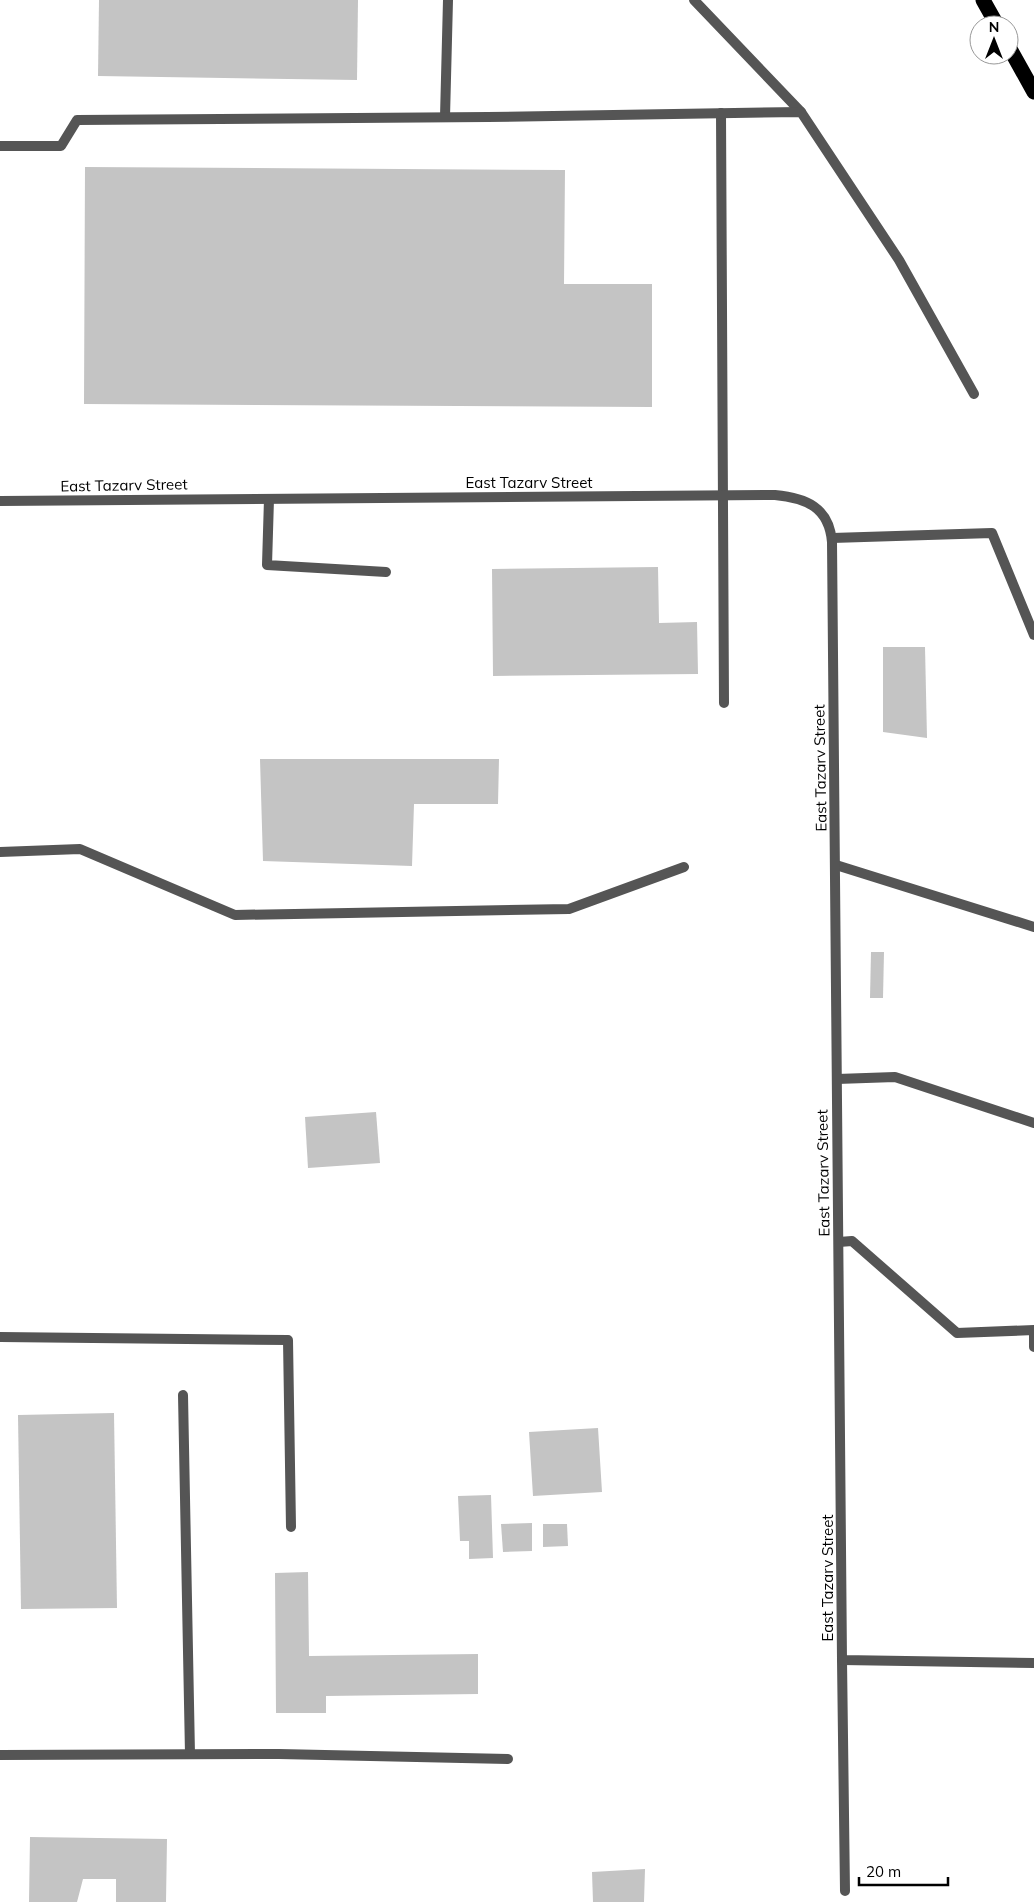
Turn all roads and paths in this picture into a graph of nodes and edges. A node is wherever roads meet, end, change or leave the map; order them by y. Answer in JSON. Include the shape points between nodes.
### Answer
{"nodes":[{"id":1,"x":448,"y":0,"type":"edge"},
{"id":2,"x":694,"y":0,"type":"edge"},
{"id":3,"x":983,"y":0,"type":"edge"},
{"id":4,"x":991,"y":15,"type":"edge"},
{"id":5,"x":1019,"y":65,"type":"edge"},
{"id":6,"x":1034,"y":92,"type":"edge"},
{"id":7,"x":801,"y":112,"type":"junction"},
{"id":8,"x":722,"y":113,"type":"junction"},
{"id":9,"x":445,"y":118,"type":"junction"},
{"id":10,"x":0,"y":146,"type":"edge"},
{"id":11,"x":974,"y":394,"type":"dead end"},
{"id":12,"x":723,"y":495,"type":"junction"},
{"id":13,"x":269,"y":499,"type":"junction"},
{"id":14,"x":0,"y":501,"type":"edge"},
{"id":15,"x":832,"y":538,"type":"junction"},
{"id":16,"x":386,"y":572,"type":"dead end"},
{"id":17,"x":1034,"y":635,"type":"edge"},
{"id":18,"x":724,"y":703,"type":"dead end"},
{"id":19,"x":0,"y":852,"type":"edge"},
{"id":20,"x":836,"y":865,"type":"junction"},
{"id":21,"x":684,"y":866,"type":"dead end"},
{"id":22,"x":1034,"y":927,"type":"edge"},
{"id":23,"x":837,"y":1079,"type":"junction"},
{"id":24,"x":1034,"y":1122,"type":"edge"},
{"id":25,"x":839,"y":1242,"type":"junction"},
{"id":26,"x":0,"y":1336,"type":"edge"},
{"id":27,"x":1034,"y":1347,"type":"edge"},
{"id":28,"x":183,"y":1395,"type":"dead end"},
{"id":29,"x":291,"y":1527,"type":"dead end"},
{"id":30,"x":842,"y":1660,"type":"junction"},
{"id":31,"x":1034,"y":1663,"type":"edge"},
{"id":32,"x":190,"y":1754,"type":"junction"},
{"id":33,"x":0,"y":1755,"type":"edge"},
{"id":34,"x":508,"y":1759,"type":"dead end"},
{"id":35,"x":845,"y":1892,"type":"dead end"}],
"edges":[{"from":1,"to":9,"type":"street"},
{"from":2,"to":7,"type":"street"},
{"from":3,"to":4,"type":"highway"},
{"from":5,"to":6,"type":"highway"},
{"from":7,"to":8,"type":"street"},
{"from":7,"to":11,"type":"street","via":[[899,260]]},
{"from":8,"to":9,"type":"street"},
{"from":8,"to":12,"type":"street"},
{"from":9,"to":10,"type":"street","via":[[77,120],[61,146]]},
{"from":12,"to":13,"type":"street","name":"East Tazarv Street"},
{"from":12,"to":15,"type":"street","name":"East Tazarv Street","via":[[791,496],[808,501],[822,512]]},
{"from":12,"to":18,"type":"street"},
{"from":13,"to":14,"type":"street","name":"East Tazarv Street"},
{"from":13,"to":16,"type":"street","via":[[267,565]]},
{"from":15,"to":17,"type":"street","via":[[992,533]]},
{"from":15,"to":20,"type":"street","name":"East Tazarv Street"},
{"from":19,"to":21,"type":"street","via":[[80,849],[235,914],[569,909]]},
{"from":20,"to":22,"type":"street"},
{"from":20,"to":23,"type":"street","name":"East Tazarv Street"},
{"from":23,"to":24,"type":"street","via":[[895,1077]]},
{"from":23,"to":25,"type":"street","name":"East Tazarv Street"},
{"from":25,"to":27,"type":"street","via":[[852,1241],[956,1334],[1034,1330]]},
{"from":25,"to":30,"type":"street","name":"East Tazarv Street"},
{"from":26,"to":29,"type":"street","via":[[288,1340]]},
{"from":28,"to":32,"type":"street"},
{"from":30,"to":31,"type":"street","name":"East Tazarv Street"},
{"from":30,"to":35,"type":"street"},
{"from":32,"to":33,"type":"street"},
{"from":32,"to":34,"type":"street"}]}
